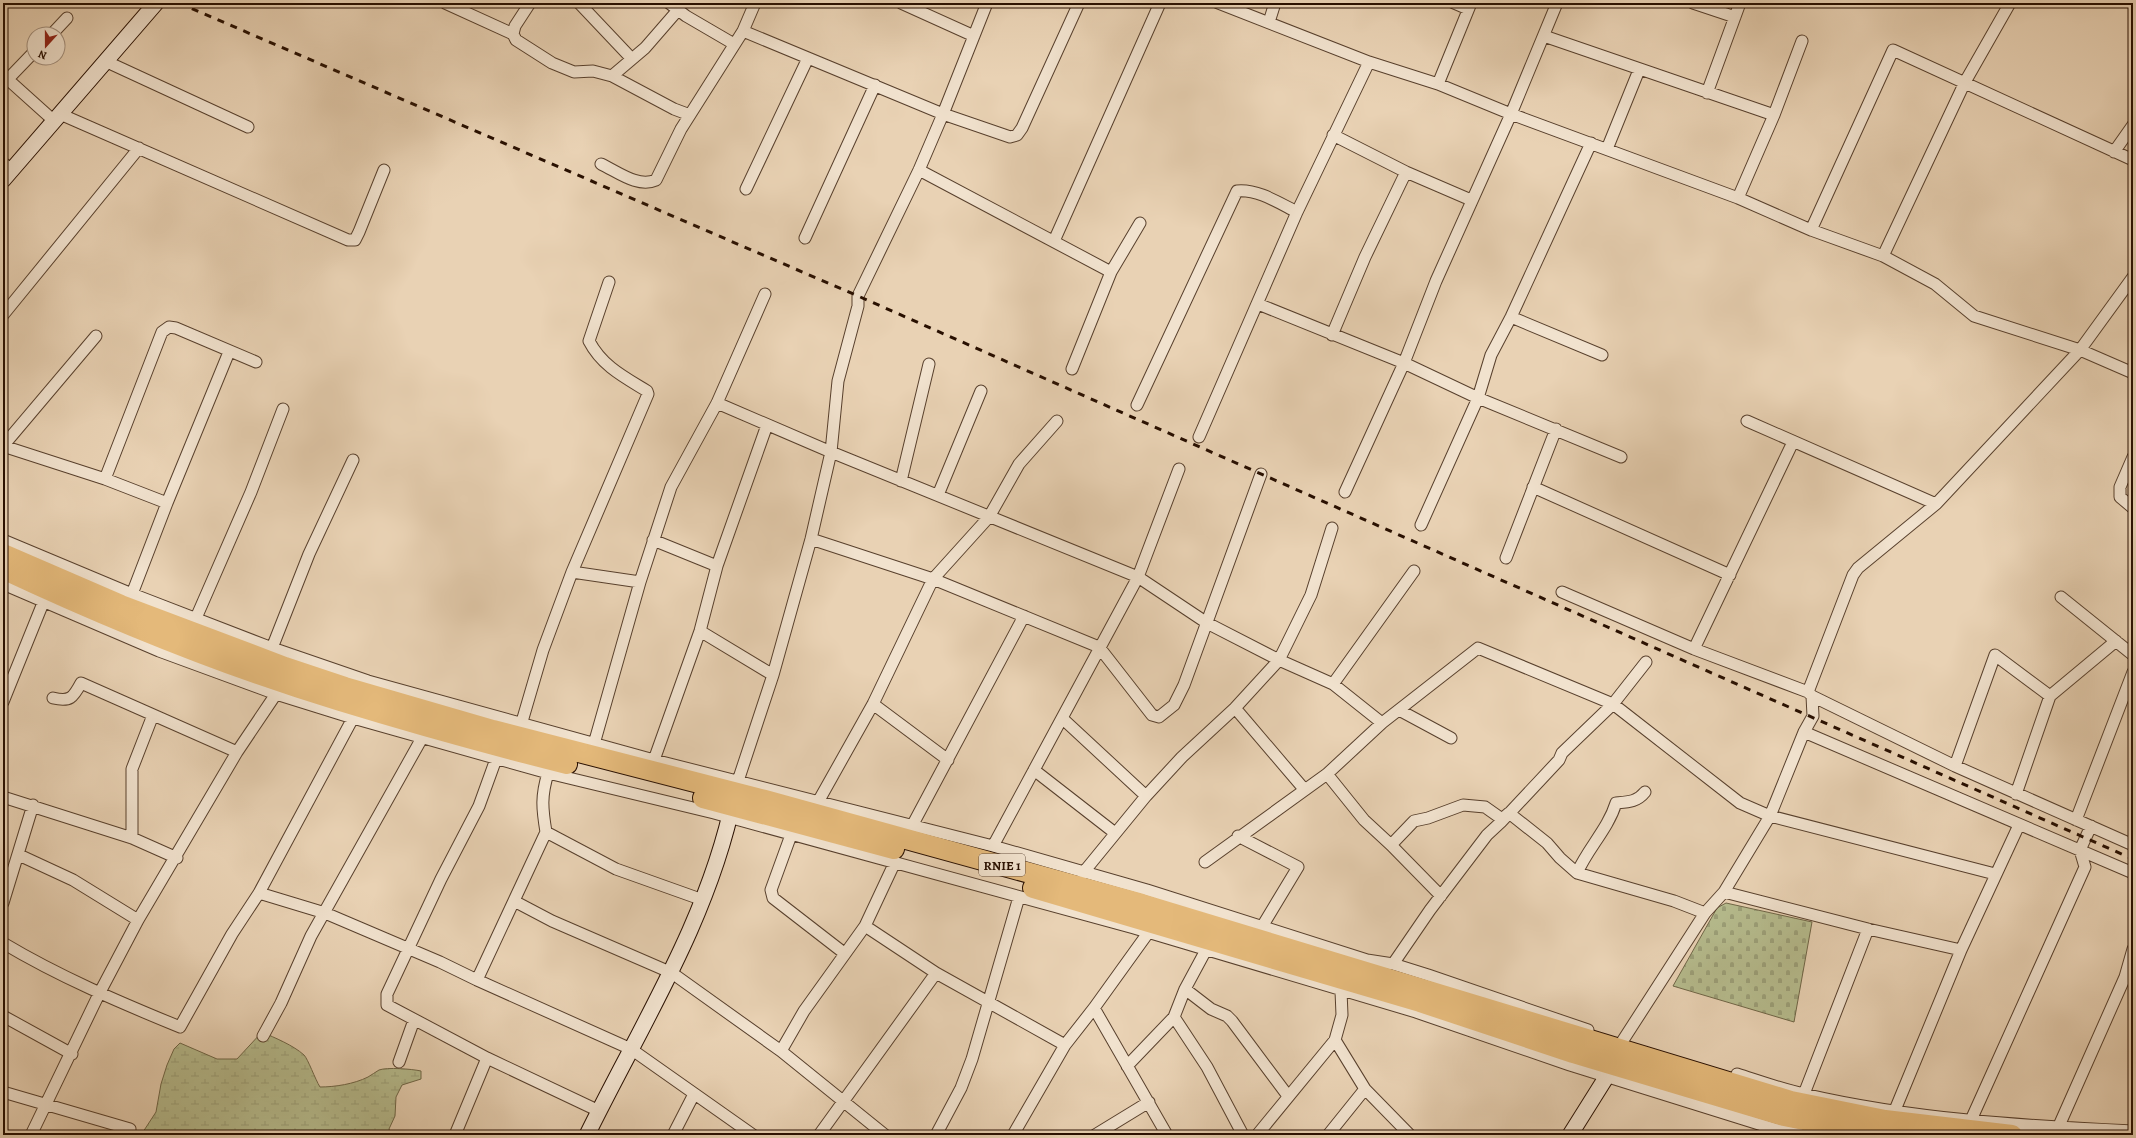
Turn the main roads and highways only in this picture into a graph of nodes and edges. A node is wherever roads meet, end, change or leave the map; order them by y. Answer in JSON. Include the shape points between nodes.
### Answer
{"nodes":[{"id":1,"x":156,"y":3,"type":"edge"},
{"id":2,"x":6,"y":171,"type":"edge"},
{"id":3,"x":3,"y":554,"type":"edge"},
{"id":4,"x":3,"y":569,"type":"edge"},
{"id":5,"x":733,"y":799,"type":"junction"},
{"id":6,"x":1614,"y":1058,"type":"junction"},
{"id":7,"x":587,"y":1135,"type":"edge"},
{"id":8,"x":1570,"y":1135,"type":"edge"},
{"id":9,"x":1881,"y":1135,"type":"edge"},
{"id":10,"x":2012,"y":1135,"type":"edge"}],
"edges":[{"from":1,"to":2,"type":"main road"},
{"from":3,"to":5,"type":"highway","number":"RNIE 1","via":[[121,605],[345,688]]},
{"from":4,"to":5,"type":"highway","number":"RNIE 1","via":[[164,638],[278,681],[340,701],[489,744]]},
{"from":5,"to":6,"type":"highway","number":"RNIE 1"},
{"from":5,"to":7,"type":"main road","via":[[703,900],[672,973]]},
{"from":6,"to":8,"type":"main road"},
{"from":6,"to":9,"type":"highway","number":"RNIE 1","via":[[1784,1116]]},
{"from":6,"to":10,"type":"highway","number":"RNIE 1","via":[[1791,1102],[1884,1120]]}]}
